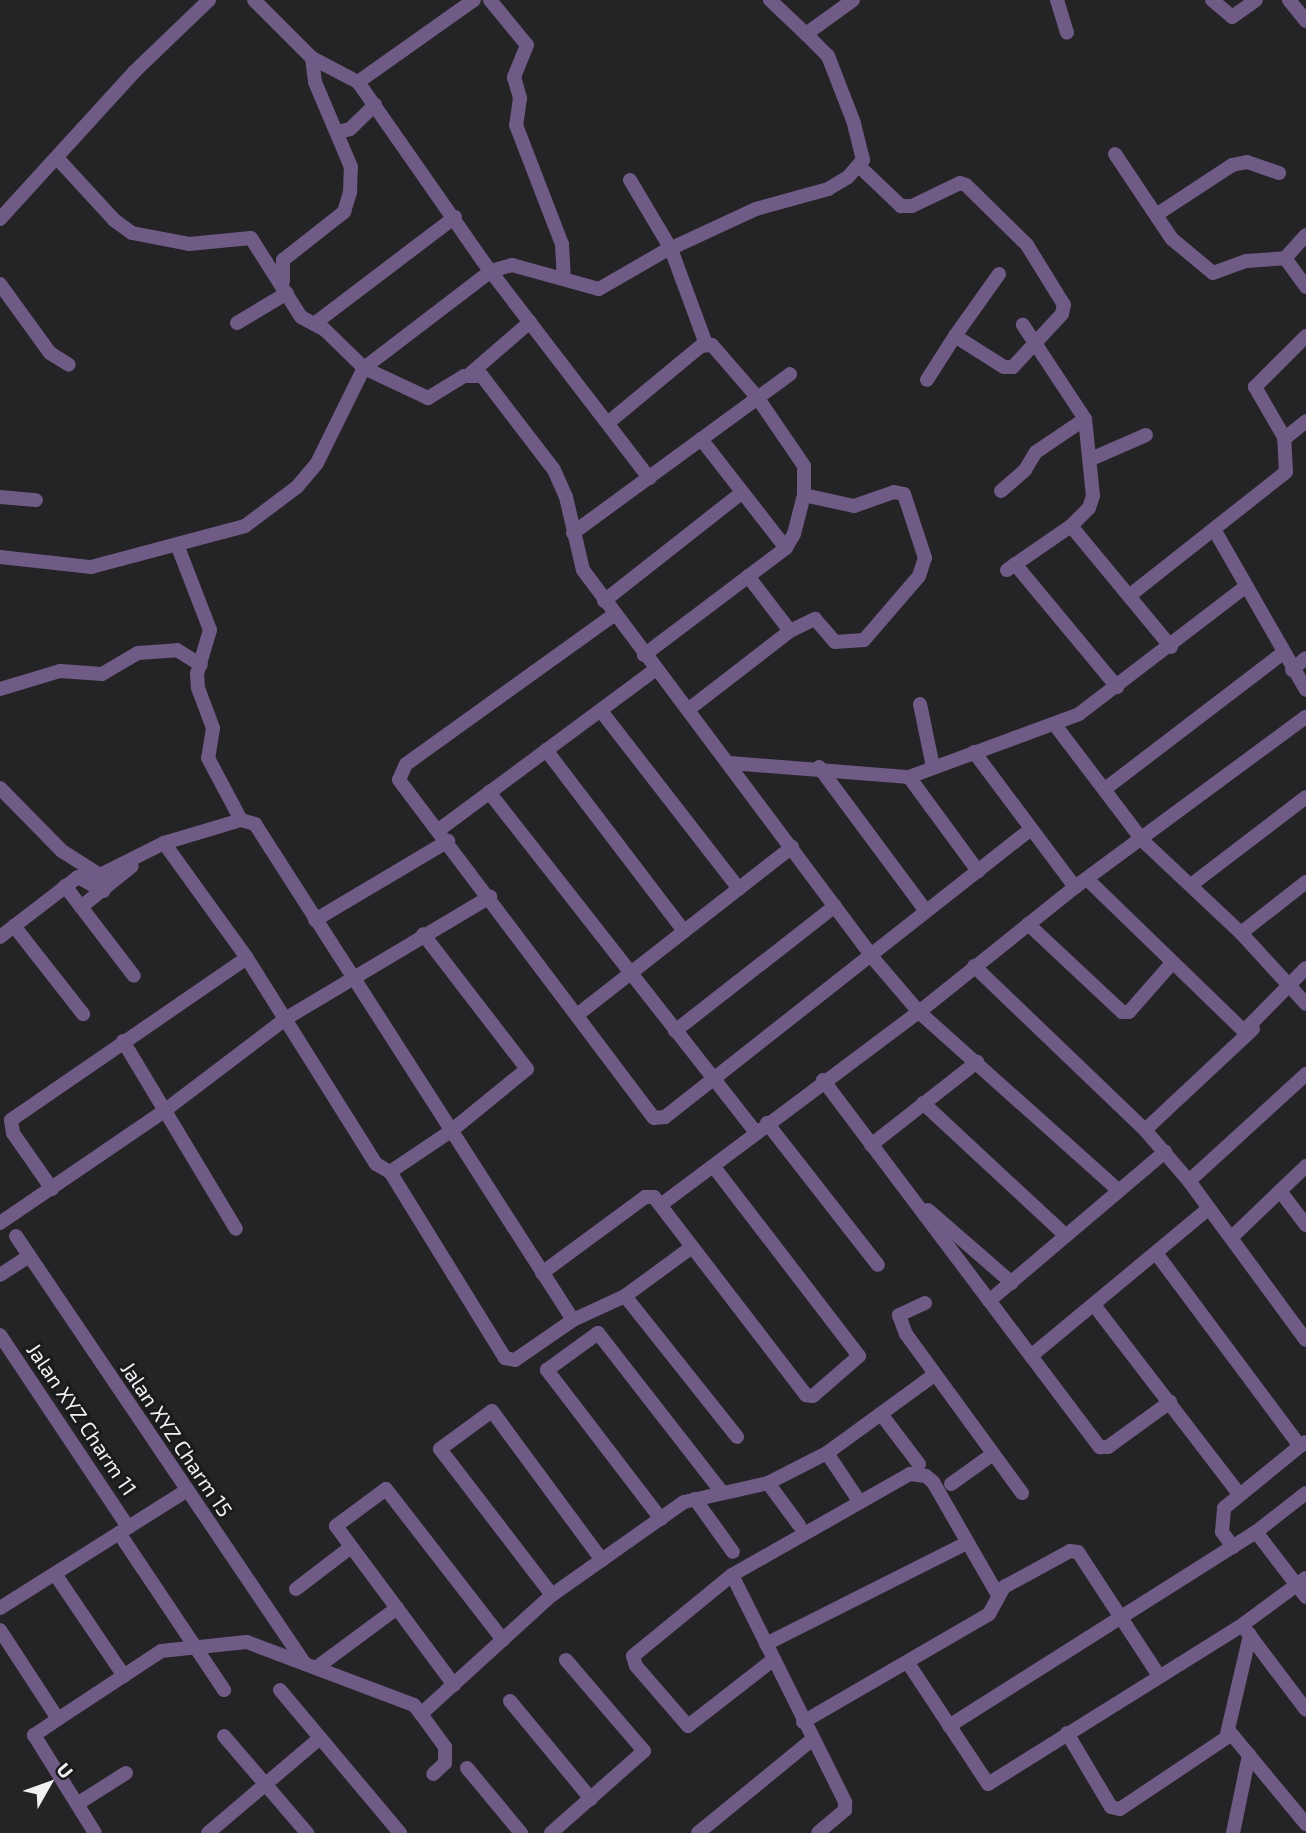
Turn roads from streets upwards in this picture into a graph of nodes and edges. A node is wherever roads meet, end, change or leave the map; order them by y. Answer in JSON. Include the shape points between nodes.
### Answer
{"nodes":[{"id":1,"x":209,"y":0,"type":"edge"},
{"id":2,"x":254,"y":0,"type":"edge"},
{"id":3,"x":474,"y":0,"type":"edge"},
{"id":4,"x":490,"y":0,"type":"edge"},
{"id":5,"x":770,"y":0,"type":"edge"},
{"id":6,"x":853,"y":0,"type":"edge"},
{"id":7,"x":1057,"y":0,"type":"edge"},
{"id":8,"x":1212,"y":0,"type":"edge"},
{"id":9,"x":1256,"y":0,"type":"edge"},
{"id":10,"x":1289,"y":0,"type":"edge"},
{"id":11,"x":1306,"y":21,"type":"edge"},
{"id":12,"x":1068,"y":32,"type":"dead end"},
{"id":13,"x":806,"y":34,"type":"junction"},
{"id":14,"x":312,"y":58,"type":"junction"},
{"id":15,"x":358,"y":82,"type":"junction"},
{"id":16,"x":375,"y":105,"type":"junction"},
{"id":17,"x":338,"y":132,"type":"junction"},
{"id":18,"x":1115,"y":154,"type":"dead end"},
{"id":19,"x":58,"y":159,"type":"junction"},
{"id":20,"x":860,"y":167,"type":"junction"},
{"id":21,"x":1279,"y":173,"type":"dead end"},
{"id":22,"x":630,"y":180,"type":"dead end"},
{"id":23,"x":1156,"y":215,"type":"junction"},
{"id":24,"x":455,"y":217,"type":"junction"},
{"id":25,"x":0,"y":219,"type":"edge"},
{"id":26,"x":1306,"y":235,"type":"edge"},
{"id":27,"x":671,"y":249,"type":"junction"},
{"id":28,"x":1285,"y":258,"type":"junction"},
{"id":29,"x":491,"y":271,"type":"junction"},
{"id":30,"x":999,"y":274,"type":"dead end"},
{"id":31,"x":564,"y":278,"type":"junction"},
{"id":32,"x":0,"y":284,"type":"edge"},
{"id":33,"x":1306,"y":287,"type":"edge"},
{"id":34,"x":287,"y":293,"type":"junction"},
{"id":35,"x":530,"y":322,"type":"junction"},
{"id":36,"x":237,"y":323,"type":"dead end"},
{"id":37,"x":314,"y":324,"type":"junction"},
{"id":38,"x":1023,"y":326,"type":"dead end"},
{"id":39,"x":955,"y":336,"type":"junction"},
{"id":40,"x":1306,"y":336,"type":"edge"},
{"id":41,"x":1035,"y":343,"type":"junction"},
{"id":42,"x":705,"y":344,"type":"junction"},
{"id":43,"x":69,"y":365,"type":"dead end"},
{"id":44,"x":364,"y":368,"type":"junction"},
{"id":45,"x":471,"y":373,"type":"junction"},
{"id":46,"x":790,"y":374,"type":"dead end"},
{"id":47,"x":927,"y":380,"type":"dead end"},
{"id":48,"x":757,"y":397,"type":"junction"},
{"id":49,"x":1085,"y":419,"type":"junction"},
{"id":50,"x":1306,"y":421,"type":"edge"},
{"id":51,"x":609,"y":422,"type":"junction"},
{"id":52,"x":1146,"y":435,"type":"dead end"},
{"id":53,"x":701,"y":439,"type":"junction"},
{"id":54,"x":1284,"y":439,"type":"junction"},
{"id":55,"x":1091,"y":458,"type":"junction"},
{"id":56,"x":649,"y":478,"type":"junction"},
{"id":57,"x":1001,"y":491,"type":"dead end"},
{"id":58,"x":741,"y":493,"type":"junction"},
{"id":59,"x":804,"y":495,"type":"junction"},
{"id":60,"x":0,"y":497,"type":"edge"},
{"id":61,"x":36,"y":500,"type":"dead end"},
{"id":62,"x":1071,"y":526,"type":"junction"},
{"id":63,"x":1215,"y":531,"type":"junction"},
{"id":64,"x":573,"y":533,"type":"junction"},
{"id":65,"x":178,"y":547,"type":"junction"},
{"id":66,"x":786,"y":548,"type":"junction"},
{"id":67,"x":0,"y":556,"type":"edge"},
{"id":68,"x":748,"y":576,"type":"junction"},
{"id":69,"x":1245,"y":587,"type":"junction"},
{"id":70,"x":1129,"y":596,"type":"junction"},
{"id":71,"x":604,"y":601,"type":"junction"},
{"id":72,"x":615,"y":614,"type":"junction"},
{"id":73,"x":790,"y":631,"type":"junction"},
{"id":74,"x":1171,"y":647,"type":"junction"},
{"id":75,"x":1283,"y":653,"type":"junction"},
{"id":76,"x":645,"y":654,"type":"junction"},
{"id":77,"x":1306,"y":658,"type":"edge"},
{"id":78,"x":201,"y":665,"type":"junction"},
{"id":79,"x":656,"y":669,"type":"junction"},
{"id":80,"x":1292,"y":670,"type":"junction"},
{"id":81,"x":1117,"y":687,"type":"junction"},
{"id":82,"x":0,"y":689,"type":"edge"},
{"id":83,"x":1306,"y":690,"type":"edge"},
{"id":84,"x":920,"y":704,"type":"dead end"},
{"id":85,"x":689,"y":709,"type":"junction"},
{"id":86,"x":601,"y":711,"type":"junction"},
{"id":87,"x":1306,"y":717,"type":"edge"},
{"id":88,"x":1055,"y":724,"type":"junction"},
{"id":89,"x":546,"y":750,"type":"junction"},
{"id":90,"x":974,"y":752,"type":"junction"},
{"id":91,"x":730,"y":763,"type":"junction"},
{"id":92,"x":819,"y":767,"type":"junction"},
{"id":93,"x":933,"y":768,"type":"junction"},
{"id":94,"x":909,"y":777,"type":"junction"},
{"id":95,"x":0,"y":788,"type":"edge"},
{"id":96,"x":1105,"y":789,"type":"junction"},
{"id":97,"x":489,"y":793,"type":"junction"},
{"id":98,"x":1306,"y":797,"type":"edge"},
{"id":99,"x":240,"y":820,"type":"junction"},
{"id":100,"x":1031,"y":829,"type":"junction"},
{"id":101,"x":444,"y":835,"type":"junction"},
{"id":102,"x":1143,"y":841,"type":"junction"},
{"id":103,"x":164,"y":843,"type":"junction"},
{"id":104,"x":792,"y":847,"type":"junction"},
{"id":105,"x":140,"y":857,"type":"junction"},
{"id":106,"x":978,"y":871,"type":"junction"},
{"id":107,"x":1306,"y":882,"type":"edge"},
{"id":108,"x":1081,"y":883,"type":"junction"},
{"id":109,"x":1191,"y":885,"type":"junction"},
{"id":110,"x":65,"y":886,"type":"junction"},
{"id":111,"x":739,"y":889,"type":"junction"},
{"id":112,"x":103,"y":891,"type":"junction"},
{"id":113,"x":489,"y":897,"type":"junction"},
{"id":114,"x":835,"y":906,"type":"junction"},
{"id":115,"x":81,"y":907,"type":"junction"},
{"id":116,"x":926,"y":912,"type":"junction"},
{"id":117,"x":315,"y":920,"type":"junction"},
{"id":118,"x":1028,"y":925,"type":"junction"},
{"id":119,"x":14,"y":926,"type":"junction"},
{"id":120,"x":684,"y":931,"type":"junction"},
{"id":121,"x":1241,"y":933,"type":"junction"},
{"id":122,"x":423,"y":934,"type":"junction"},
{"id":123,"x":0,"y":937,"type":"edge"},
{"id":124,"x":872,"y":957,"type":"junction"},
{"id":125,"x":247,"y":958,"type":"junction"},
{"id":126,"x":1172,"y":963,"type":"junction"},
{"id":127,"x":974,"y":966,"type":"junction"},
{"id":128,"x":1306,"y":968,"type":"edge"},
{"id":129,"x":629,"y":972,"type":"junction"},
{"id":130,"x":134,"y":976,"type":"dead end"},
{"id":131,"x":352,"y":977,"type":"junction"},
{"id":132,"x":1291,"y":985,"type":"junction"},
{"id":133,"x":1306,"y":1004,"type":"edge"},
{"id":134,"x":919,"y":1012,"type":"junction"},
{"id":135,"x":83,"y":1014,"type":"dead end"},
{"id":136,"x":577,"y":1016,"type":"junction"},
{"id":137,"x":285,"y":1019,"type":"junction"},
{"id":138,"x":676,"y":1031,"type":"junction"},
{"id":139,"x":123,"y":1041,"type":"junction"},
{"id":140,"x":976,"y":1062,"type":"junction"},
{"id":141,"x":1306,"y":1074,"type":"edge"},
{"id":142,"x":712,"y":1076,"type":"junction"},
{"id":143,"x":823,"y":1080,"type":"junction"},
{"id":144,"x":923,"y":1103,"type":"junction"},
{"id":145,"x":164,"y":1111,"type":"junction"},
{"id":146,"x":762,"y":1128,"type":"junction"},
{"id":147,"x":1145,"y":1130,"type":"junction"},
{"id":148,"x":451,"y":1131,"type":"junction"},
{"id":149,"x":6,"y":1137,"type":"edge"},
{"id":150,"x":872,"y":1145,"type":"junction"},
{"id":151,"x":1165,"y":1152,"type":"junction"},
{"id":152,"x":1306,"y":1166,"type":"edge"},
{"id":153,"x":714,"y":1167,"type":"junction"},
{"id":154,"x":390,"y":1172,"type":"junction"},
{"id":155,"x":1189,"y":1181,"type":"junction"},
{"id":156,"x":52,"y":1189,"type":"junction"},
{"id":157,"x":907,"y":1191,"type":"junction"},
{"id":158,"x":1119,"y":1191,"type":"junction"},
{"id":159,"x":1280,"y":1191,"type":"junction"},
{"id":160,"x":662,"y":1204,"type":"junction"},
{"id":161,"x":1209,"y":1208,"type":"junction"},
{"id":162,"x":0,"y":1223,"type":"edge"},
{"id":163,"x":1306,"y":1225,"type":"edge"},
{"id":164,"x":236,"y":1229,"type":"dead end"},
{"id":165,"x":16,"y":1236,"type":"dead end"},
{"id":166,"x":1066,"y":1236,"type":"junction"},
{"id":167,"x":1231,"y":1237,"type":"junction"},
{"id":168,"x":692,"y":1247,"type":"junction"},
{"id":169,"x":1156,"y":1253,"type":"junction"},
{"id":170,"x":29,"y":1256,"type":"junction"},
{"id":171,"x":878,"y":1265,"type":"dead end"},
{"id":172,"x":542,"y":1273,"type":"junction"},
{"id":173,"x":0,"y":1275,"type":"edge"},
{"id":174,"x":1012,"y":1283,"type":"junction"},
{"id":175,"x":625,"y":1296,"type":"junction"},
{"id":176,"x":989,"y":1301,"type":"junction"},
{"id":177,"x":925,"y":1303,"type":"dead end"},
{"id":178,"x":1094,"y":1306,"type":"junction"},
{"id":179,"x":573,"y":1320,"type":"junction"},
{"id":180,"x":0,"y":1335,"type":"edge"},
{"id":181,"x":1306,"y":1340,"type":"edge"},
{"id":182,"x":1031,"y":1356,"type":"junction"},
{"id":183,"x":934,"y":1375,"type":"junction"},
{"id":184,"x":1170,"y":1402,"type":"junction"},
{"id":185,"x":881,"y":1413,"type":"junction"},
{"id":186,"x":737,"y":1437,"type":"dead end"},
{"id":187,"x":1303,"y":1444,"type":"edge"},
{"id":188,"x":827,"y":1453,"type":"junction"},
{"id":189,"x":993,"y":1454,"type":"junction"},
{"id":190,"x":919,"y":1464,"type":"dead end"},
{"id":191,"x":768,"y":1483,"type":"junction"},
{"id":192,"x":951,"y":1484,"type":"dead end"},
{"id":193,"x":186,"y":1491,"type":"junction"},
{"id":194,"x":722,"y":1492,"type":"junction"},
{"id":195,"x":1022,"y":1493,"type":"dead end"},
{"id":196,"x":1306,"y":1493,"type":"edge"},
{"id":197,"x":1239,"y":1494,"type":"junction"},
{"id":198,"x":857,"y":1498,"type":"dead end"},
{"id":199,"x":695,"y":1499,"type":"junction"},
{"id":200,"x":661,"y":1518,"type":"junction"},
{"id":201,"x":799,"y":1525,"type":"dead end"},
{"id":202,"x":124,"y":1530,"type":"junction"},
{"id":203,"x":1256,"y":1532,"type":"junction"},
{"id":204,"x":965,"y":1544,"type":"junction"},
{"id":205,"x":351,"y":1547,"type":"junction"},
{"id":206,"x":1233,"y":1547,"type":"junction"},
{"id":207,"x":733,"y":1552,"type":"dead end"},
{"id":208,"x":602,"y":1560,"type":"junction"},
{"id":209,"x":55,"y":1574,"type":"junction"},
{"id":210,"x":732,"y":1576,"type":"junction"},
{"id":211,"x":1303,"y":1587,"type":"edge"},
{"id":212,"x":296,"y":1589,"type":"dead end"},
{"id":213,"x":552,"y":1595,"type":"junction"},
{"id":214,"x":998,"y":1595,"type":"junction"},
{"id":215,"x":0,"y":1608,"type":"edge"},
{"id":216,"x":397,"y":1608,"type":"junction"},
{"id":217,"x":1120,"y":1618,"type":"junction"},
{"id":218,"x":0,"y":1630,"type":"edge"},
{"id":219,"x":1246,"y":1630,"type":"junction"},
{"id":220,"x":503,"y":1640,"type":"junction"},
{"id":221,"x":766,"y":1644,"type":"junction"},
{"id":222,"x":196,"y":1647,"type":"junction"},
{"id":223,"x":774,"y":1659,"type":"junction"},
{"id":224,"x":566,"y":1660,"type":"dead end"},
{"id":225,"x":908,"y":1663,"type":"junction"},
{"id":226,"x":310,"y":1666,"type":"junction"},
{"id":227,"x":124,"y":1676,"type":"junction"},
{"id":228,"x":1159,"y":1676,"type":"junction"},
{"id":229,"x":454,"y":1685,"type":"junction"},
{"id":230,"x":224,"y":1690,"type":"dead end"},
{"id":231,"x":280,"y":1690,"type":"dead end"},
{"id":232,"x":510,"y":1701,"type":"dead end"},
{"id":233,"x":1306,"y":1710,"type":"edge"},
{"id":234,"x":421,"y":1714,"type":"junction"},
{"id":235,"x":58,"y":1719,"type":"junction"},
{"id":236,"x":803,"y":1722,"type":"junction"},
{"id":237,"x":949,"y":1726,"type":"junction"},
{"id":238,"x":1229,"y":1731,"type":"junction"},
{"id":239,"x":1067,"y":1732,"type":"junction"},
{"id":240,"x":224,"y":1736,"type":"dead end"},
{"id":241,"x":320,"y":1738,"type":"junction"},
{"id":242,"x":813,"y":1739,"type":"junction"},
{"id":243,"x":1249,"y":1755,"type":"junction"},
{"id":244,"x":467,"y":1768,"type":"dead end"},
{"id":245,"x":126,"y":1773,"type":"dead end"},
{"id":246,"x":433,"y":1774,"type":"dead end"},
{"id":247,"x":265,"y":1784,"type":"junction"},
{"id":248,"x":592,"y":1799,"type":"junction"},
{"id":249,"x":77,"y":1804,"type":"junction"},
{"id":250,"x":1306,"y":1824,"type":"edge"},
{"id":251,"x":212,"y":1832,"type":"edge"},
{"id":252,"x":95,"y":1833,"type":"edge"},
{"id":253,"x":307,"y":1833,"type":"edge"},
{"id":254,"x":400,"y":1833,"type":"edge"},
{"id":255,"x":521,"y":1833,"type":"edge"},
{"id":256,"x":551,"y":1833,"type":"edge"},
{"id":257,"x":698,"y":1833,"type":"edge"},
{"id":258,"x":818,"y":1833,"type":"edge"},
{"id":259,"x":1233,"y":1833,"type":"edge"}],
"edges":[{"from":1,"to":19,"type":"street","via":[[134,72]]},
{"from":2,"to":14,"type":"street"},
{"from":3,"to":15,"type":"street"},
{"from":4,"to":31,"type":"street","via":[[527,45],[514,77],[520,98],[516,125],[562,244]]},
{"from":5,"to":13,"type":"street"},
{"from":6,"to":13,"type":"street"},
{"from":7,"to":12,"type":"street"},
{"from":8,"to":9,"type":"street","via":[[1232,17]]},
{"from":10,"to":11,"type":"street"},
{"from":13,"to":20,"type":"street","via":[[828,56],[838,78],[862,152]]},
{"from":14,"to":15,"type":"street"},
{"from":14,"to":17,"type":"street","via":[[315,82]]},
{"from":15,"to":16,"type":"street"},
{"from":16,"to":17,"type":"street","via":[[350,129]]},
{"from":16,"to":24,"type":"street"},
{"from":17,"to":34,"type":"street","via":[[351,167],[348,202],[335,220],[283,260],[281,276]]},
{"from":18,"to":23,"type":"street"},
{"from":19,"to":25,"type":"street"},
{"from":19,"to":34,"type":"street","via":[[132,233],[189,244],[251,238]]},
{"from":20,"to":27,"type":"street","via":[[828,189],[756,209]]},
{"from":20,"to":41,"type":"street","via":[[901,206],[912,206],[960,183],[978,194],[1027,245],[1064,305],[1062,314]]},
{"from":21,"to":23,"type":"street","via":[[1247,162],[1232,165]]},
{"from":22,"to":27,"type":"street"},
{"from":23,"to":28,"type":"street","via":[[1172,239],[1213,273],[1246,261]]},
{"from":24,"to":29,"type":"street"},
{"from":24,"to":37,"type":"street"},
{"from":26,"to":28,"type":"street"},
{"from":27,"to":31,"type":"street","via":[[599,289]]},
{"from":27,"to":42,"type":"street"},
{"from":28,"to":33,"type":"street"},
{"from":29,"to":31,"type":"street","via":[[512,265]]},
{"from":29,"to":35,"type":"street"},
{"from":29,"to":44,"type":"street"},
{"from":30,"to":39,"type":"street"},
{"from":32,"to":43,"type":"street","via":[[46,347]]},
{"from":34,"to":36,"type":"street"},
{"from":34,"to":37,"type":"street","via":[[301,317]]},
{"from":35,"to":45,"type":"street"},
{"from":35,"to":51,"type":"street"},
{"from":37,"to":44,"type":"street"},
{"from":38,"to":41,"type":"street"},
{"from":39,"to":41,"type":"street","via":[[1008,368],[1023,360]]},
{"from":39,"to":47,"type":"street"},
{"from":40,"to":54,"type":"street","via":[[1255,387]]},
{"from":41,"to":49,"type":"street"},
{"from":42,"to":48,"type":"street","via":[[721,352]]},
{"from":42,"to":51,"type":"street"},
{"from":44,"to":45,"type":"street","via":[[428,398]]},
{"from":44,"to":65,"type":"street","via":[[317,463],[297,487],[245,526]]},
{"from":45,"to":64,"type":"street","via":[[496,392],[554,470],[566,497]]},
{"from":46,"to":48,"type":"street"},
{"from":48,"to":53,"type":"street"},
{"from":48,"to":59,"type":"street","via":[[802,460]]},
{"from":49,"to":55,"type":"street"},
{"from":49,"to":57,"type":"street","via":[[1036,452],[1025,470]]},
{"from":50,"to":54,"type":"street"},
{"from":51,"to":56,"type":"street"},
{"from":52,"to":55,"type":"street"},
{"from":53,"to":56,"type":"street"},
{"from":53,"to":58,"type":"street"},
{"from":54,"to":63,"type":"street","via":[[1286,472]]},
{"from":55,"to":62,"type":"street","via":[[1092,503]]},
{"from":56,"to":64,"type":"street"},
{"from":58,"to":66,"type":"street"},
{"from":58,"to":71,"type":"street"},
{"from":59,"to":66,"type":"street"},
{"from":59,"to":73,"type":"street","via":[[854,506],[894,492],[904,494],[925,558],[919,576],[863,640],[835,642],[815,619]]},
{"from":60,"to":61,"type":"street"},
{"from":62,"to":70,"type":"street"},
{"from":62,"to":81,"type":"street","via":[[1011,567]]},
{"from":63,"to":69,"type":"street"},
{"from":63,"to":70,"type":"street"},
{"from":64,"to":71,"type":"street","via":[[583,570]]},
{"from":65,"to":67,"type":"street","via":[[91,567]]},
{"from":65,"to":78,"type":"street","via":[[210,630]]},
{"from":66,"to":68,"type":"street"},
{"from":68,"to":73,"type":"street"},
{"from":68,"to":76,"type":"street"},
{"from":69,"to":74,"type":"street"},
{"from":69,"to":75,"type":"street"},
{"from":70,"to":74,"type":"street"},
{"from":71,"to":72,"type":"street"},
{"from":72,"to":76,"type":"street"},
{"from":72,"to":101,"type":"street","via":[[401,769],[399,780]]},
{"from":73,"to":85,"type":"street"},
{"from":74,"to":81,"type":"street"},
{"from":75,"to":80,"type":"street"},
{"from":75,"to":96,"type":"street"},
{"from":76,"to":79,"type":"street"},
{"from":77,"to":80,"type":"street"},
{"from":78,"to":82,"type":"street","via":[[177,650],[138,653],[102,674],[60,671]]},
{"from":78,"to":99,"type":"street","via":[[198,688],[213,728],[208,758]]},
{"from":79,"to":85,"type":"street"},
{"from":79,"to":86,"type":"street"},
{"from":80,"to":83,"type":"street"},
{"from":81,"to":88,"type":"street","via":[[1079,714]]},
{"from":84,"to":93,"type":"street"},
{"from":85,"to":91,"type":"street"},
{"from":86,"to":89,"type":"street"},
{"from":86,"to":111,"type":"street"},
{"from":87,"to":102,"type":"street"},
{"from":88,"to":90,"type":"street"},
{"from":88,"to":96,"type":"street"},
{"from":89,"to":97,"type":"street"},
{"from":89,"to":120,"type":"street"},
{"from":90,"to":93,"type":"street"},
{"from":90,"to":100,"type":"street"},
{"from":91,"to":92,"type":"street"},
{"from":91,"to":104,"type":"street"},
{"from":92,"to":94,"type":"street"},
{"from":92,"to":116,"type":"street"},
{"from":93,"to":94,"type":"street"},
{"from":94,"to":106,"type":"street"},
{"from":95,"to":105,"type":"street","via":[[62,851],[100,875]]},
{"from":96,"to":102,"type":"street"},
{"from":97,"to":101,"type":"street"},
{"from":97,"to":129,"type":"street"},
{"from":98,"to":109,"type":"street"},
{"from":99,"to":103,"type":"street"},
{"from":99,"to":117,"type":"street","via":[[255,824]]},
{"from":100,"to":106,"type":"street"},
{"from":100,"to":108,"type":"street"},
{"from":101,"to":113,"type":"street"},
{"from":101,"to":117,"type":"street"},
{"from":102,"to":108,"type":"street"},
{"from":102,"to":109,"type":"street"},
{"from":103,"to":105,"type":"street"},
{"from":103,"to":125,"type":"street"},
{"from":104,"to":111,"type":"street"},
{"from":104,"to":114,"type":"street"},
{"from":105,"to":112,"type":"street"},
{"from":106,"to":116,"type":"street"},
{"from":107,"to":121,"type":"street"},
{"from":108,"to":118,"type":"street"},
{"from":108,"to":126,"type":"street"},
{"from":109,"to":121,"type":"street"},
{"from":110,"to":112,"type":"street","via":[[78,877]]},
{"from":110,"to":115,"type":"street"},
{"from":110,"to":119,"type":"street"},
{"from":111,"to":120,"type":"street"},
{"from":112,"to":115,"type":"street"},
{"from":113,"to":122,"type":"street"},
{"from":113,"to":136,"type":"street"},
{"from":114,"to":124,"type":"street"},
{"from":114,"to":138,"type":"street"},
{"from":115,"to":130,"type":"street"},
{"from":116,"to":124,"type":"street"},
{"from":117,"to":131,"type":"street"},
{"from":118,"to":126,"type":"street","via":[[1122,1012],[1129,1012]]},
{"from":118,"to":127,"type":"street"},
{"from":119,"to":123,"type":"street"},
{"from":119,"to":135,"type":"street"},
{"from":120,"to":129,"type":"street"},
{"from":121,"to":132,"type":"street"},
{"from":122,"to":131,"type":"street"},
{"from":122,"to":148,"type":"street","via":[[527,1066]]},
{"from":124,"to":134,"type":"street"},
{"from":124,"to":142,"type":"street"},
{"from":125,"to":137,"type":"street"},
{"from":125,"to":139,"type":"street"},
{"from":126,"to":132,"type":"street","via":[[1244,1031]]},
{"from":127,"to":134,"type":"street"},
{"from":127,"to":147,"type":"street"},
{"from":128,"to":132,"type":"street"},
{"from":129,"to":136,"type":"street"},
{"from":129,"to":138,"type":"street"},
{"from":131,"to":137,"type":"street"},
{"from":131,"to":148,"type":"street"},
{"from":132,"to":133,"type":"street"},
{"from":132,"to":147,"type":"street"},
{"from":134,"to":140,"type":"street"},
{"from":134,"to":143,"type":"street"},
{"from":136,"to":142,"type":"street","via":[[654,1118],[665,1117]]},
{"from":137,"to":145,"type":"street"},
{"from":137,"to":154,"type":"street","via":[[376,1164]]},
{"from":138,"to":142,"type":"street"},
{"from":139,"to":145,"type":"street"},
{"from":139,"to":149,"type":"street","via":[[18,1113]]},
{"from":140,"to":144,"type":"street"},
{"from":140,"to":158,"type":"street"},
{"from":141,"to":155,"type":"street"},
{"from":142,"to":146,"type":"street"},
{"from":143,"to":146,"type":"street"},
{"from":143,"to":150,"type":"street"},
{"from":144,"to":150,"type":"street"},
{"from":144,"to":166,"type":"street"},
{"from":145,"to":156,"type":"street"},
{"from":145,"to":164,"type":"street"},
{"from":146,"to":153,"type":"street"},
{"from":146,"to":171,"type":"street"},
{"from":147,"to":151,"type":"street"},
{"from":148,"to":154,"type":"street"},
{"from":148,"to":172,"type":"street"},
{"from":149,"to":156,"type":"street"},
{"from":150,"to":157,"type":"street"},
{"from":151,"to":155,"type":"street"},
{"from":151,"to":158,"type":"street"},
{"from":152,"to":159,"type":"street"},
{"from":153,"to":160,"type":"street"},
{"from":153,"to":168,"type":"street","via":[[859,1360],[813,1396],[806,1395]]},
{"from":154,"to":179,"type":"street","via":[[505,1358],[515,1360]]},
{"from":155,"to":161,"type":"street"},
{"from":156,"to":162,"type":"street"},
{"from":157,"to":174,"type":"street"},
{"from":157,"to":176,"type":"street"},
{"from":158,"to":166,"type":"street"},
{"from":159,"to":163,"type":"street"},
{"from":159,"to":167,"type":"street"},
{"from":160,"to":168,"type":"street"},
{"from":160,"to":172,"type":"street","via":[[654,1196],[645,1197]]},
{"from":161,"to":167,"type":"street"},
{"from":161,"to":169,"type":"street"},
{"from":165,"to":170,"type":"street","name":"Jalan XYZ Charm 15"},
{"from":166,"to":174,"type":"street"},
{"from":167,"to":181,"type":"street"},
{"from":168,"to":175,"type":"street"},
{"from":169,"to":178,"type":"street"},
{"from":169,"to":187,"type":"street"},
{"from":170,"to":173,"type":"street"},
{"from":170,"to":193,"type":"street","name":"Jalan XYZ Charm 15"},
{"from":172,"to":179,"type":"street"},
{"from":174,"to":176,"type":"street"},
{"from":175,"to":179,"type":"street"},
{"from":175,"to":186,"type":"street"},
{"from":176,"to":182,"type":"street"},
{"from":177,"to":183,"type":"street","via":[[899,1315],[906,1334]]},
{"from":178,"to":182,"type":"street"},
{"from":178,"to":184,"type":"street"},
{"from":180,"to":202,"type":"street","name":"Jalan XYZ Charm 11"},
{"from":182,"to":184,"type":"street","via":[[1100,1447],[1108,1447]]},
{"from":183,"to":185,"type":"street"},
{"from":183,"to":189,"type":"street"},
{"from":184,"to":197,"type":"street"},
{"from":185,"to":188,"type":"street"},
{"from":185,"to":190,"type":"street"},
{"from":187,"to":197,"type":"street"},
{"from":188,"to":191,"type":"street"},
{"from":188,"to":198,"type":"street"},
{"from":189,"to":192,"type":"street"},
{"from":189,"to":195,"type":"street"},
{"from":191,"to":194,"type":"street"},
{"from":191,"to":201,"type":"street"},
{"from":193,"to":202,"type":"street"},
{"from":193,"to":226,"type":"street","name":"Jalan XYZ Charm 15"},
{"from":194,"to":199,"type":"street"},
{"from":194,"to":200,"type":"street","via":[[598,1333],[547,1370]]},
{"from":196,"to":203,"type":"street"},
{"from":197,"to":206,"type":"street","via":[[1224,1508],[1220,1521]]},
{"from":199,"to":200,"type":"street"},
{"from":199,"to":207,"type":"street"},
{"from":200,"to":208,"type":"street"},
{"from":202,"to":209,"type":"street"},
{"from":202,"to":222,"type":"street","name":"Jalan XYZ Charm 11"},
{"from":203,"to":206,"type":"street"},
{"from":203,"to":211,"type":"street"},
{"from":204,"to":210,"type":"street","via":[[933,1482],[910,1474]]},
{"from":204,"to":214,"type":"street"},
{"from":204,"to":221,"type":"street"},
{"from":205,"to":212,"type":"street"},
{"from":205,"to":216,"type":"street"},
{"from":205,"to":220,"type":"street","via":[[335,1526],[386,1489]]},
{"from":206,"to":217,"type":"street"},
{"from":208,"to":213,"type":"street"},
{"from":208,"to":213,"type":"street","via":[[492,1411],[440,1449]]},
{"from":209,"to":215,"type":"street"},
{"from":209,"to":227,"type":"street"},
{"from":210,"to":221,"type":"street"},
{"from":210,"to":223,"type":"street","via":[[642,1646],[633,1656],[636,1666],[688,1726]]},
{"from":211,"to":219,"type":"street"},
{"from":213,"to":220,"type":"street"},
{"from":214,"to":217,"type":"street","via":[[1011,1582],[1070,1551],[1078,1552]]},
{"from":214,"to":225,"type":"street","via":[[989,1614]]},
{"from":216,"to":226,"type":"street"},
{"from":216,"to":229,"type":"street"},
{"from":217,"to":228,"type":"street"},
{"from":217,"to":237,"type":"street"},
{"from":218,"to":235,"type":"street"},
{"from":219,"to":228,"type":"street"},
{"from":219,"to":233,"type":"street"},
{"from":219,"to":238,"type":"street"},
{"from":220,"to":229,"type":"street"},
{"from":221,"to":223,"type":"street"},
{"from":222,"to":226,"type":"street","via":[[247,1642]]},
{"from":222,"to":227,"type":"street","via":[[160,1651]]},
{"from":222,"to":230,"type":"street","name":"Jalan XYZ Charm 11"},
{"from":223,"to":236,"type":"street"},
{"from":224,"to":248,"type":"street","via":[[644,1751]]},
{"from":225,"to":236,"type":"street"},
{"from":225,"to":237,"type":"street"},
{"from":226,"to":234,"type":"street","via":[[414,1705]]},
{"from":227,"to":235,"type":"street"},
{"from":228,"to":239,"type":"street"},
{"from":229,"to":234,"type":"street"},
{"from":231,"to":241,"type":"street"},
{"from":232,"to":248,"type":"street"},
{"from":234,"to":246,"type":"street","via":[[445,1747],[445,1763]]},
{"from":235,"to":249,"type":"street","via":[[34,1735]]},
{"from":236,"to":242,"type":"street"},
{"from":237,"to":239,"type":"street","via":[[986,1784]]},
{"from":238,"to":239,"type":"street","via":[[1226,1738],[1115,1810]]},
{"from":238,"to":243,"type":"street"},
{"from":240,"to":247,"type":"street"},
{"from":241,"to":247,"type":"street"},
{"from":241,"to":254,"type":"street"},
{"from":242,"to":257,"type":"street"},
{"from":242,"to":258,"type":"street","via":[[846,1806]]},
{"from":243,"to":250,"type":"street"},
{"from":243,"to":259,"type":"street"},
{"from":244,"to":255,"type":"street"},
{"from":245,"to":249,"type":"street"},
{"from":247,"to":251,"type":"street"},
{"from":247,"to":253,"type":"street"},
{"from":248,"to":256,"type":"street"},
{"from":249,"to":252,"type":"street"}]}
